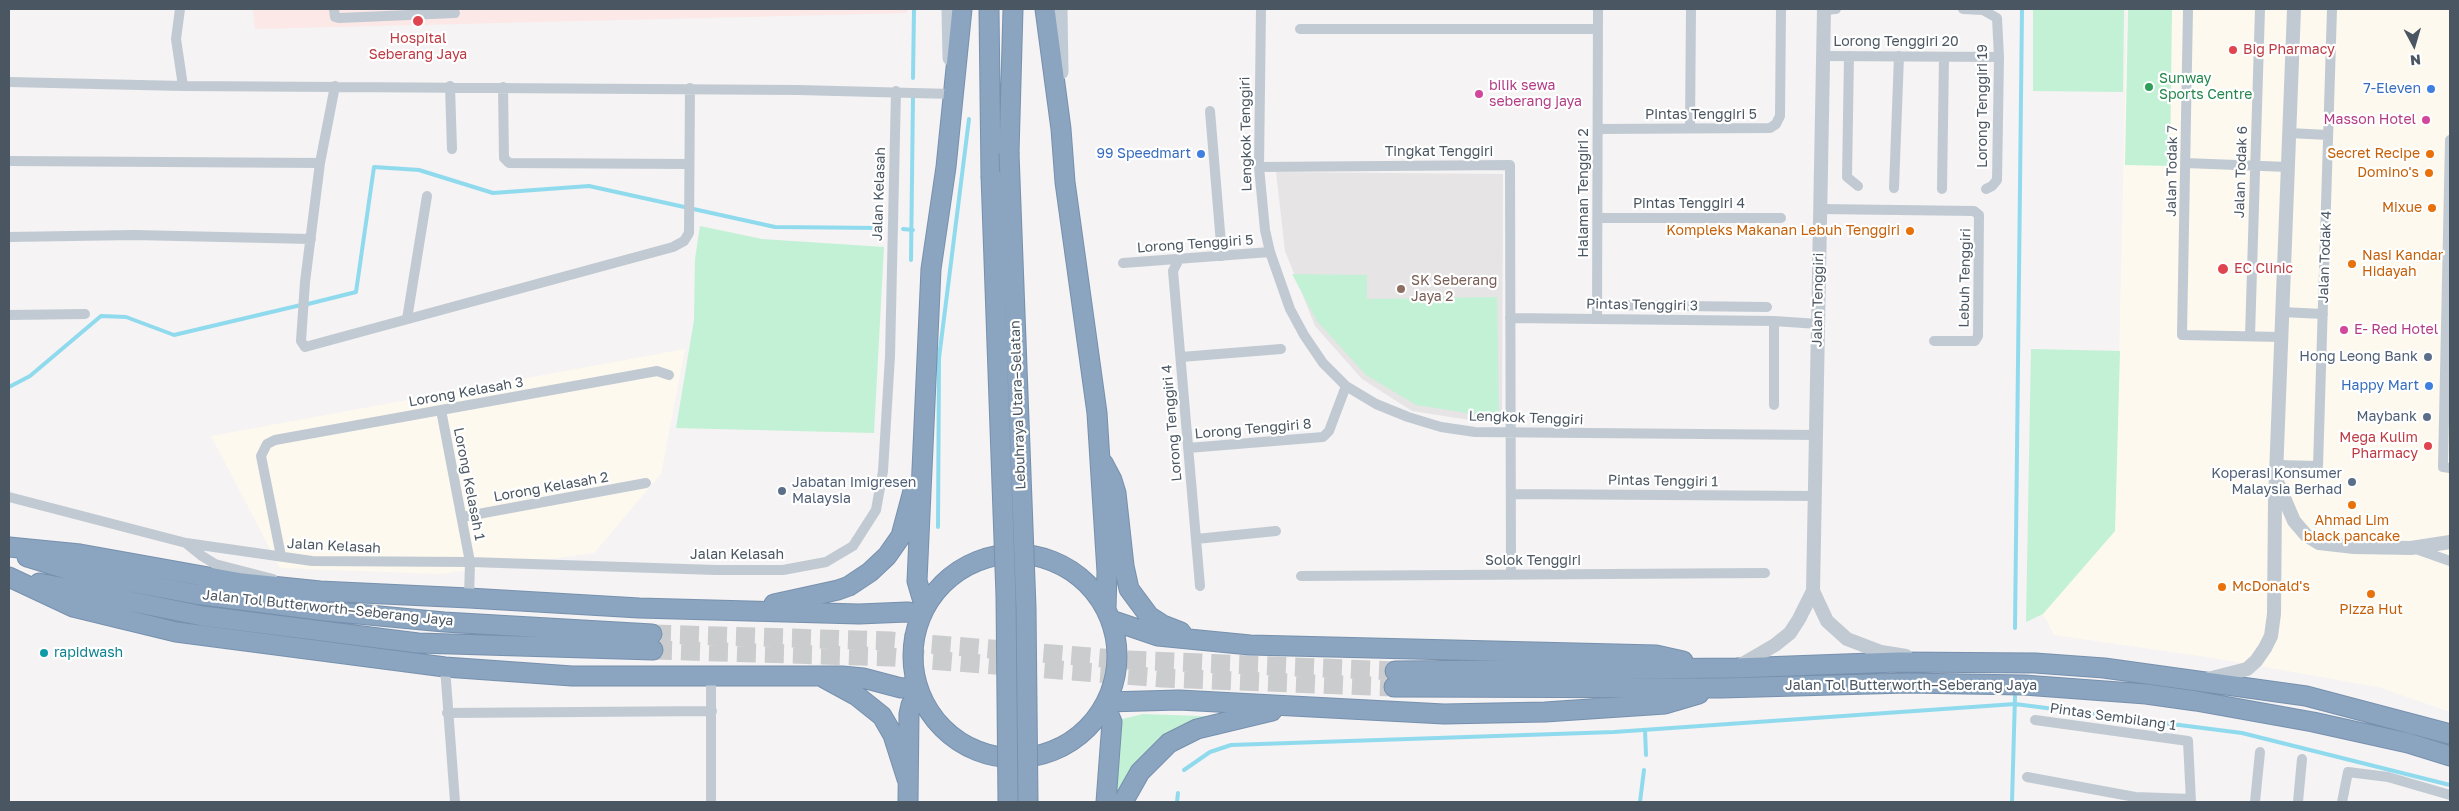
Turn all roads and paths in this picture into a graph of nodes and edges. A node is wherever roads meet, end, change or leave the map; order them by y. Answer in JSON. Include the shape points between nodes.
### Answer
{"nodes":[{"id":1,"x":180,"y":9,"type":"edge"},
{"id":2,"x":334,"y":9,"type":"edge"},
{"id":3,"x":949,"y":9,"type":"edge"},
{"id":4,"x":962,"y":9,"type":"edge"},
{"id":5,"x":989,"y":9,"type":"edge"},
{"id":6,"x":1013,"y":9,"type":"edge"},
{"id":7,"x":1046,"y":9,"type":"edge"},
{"id":8,"x":1060,"y":9,"type":"edge"},
{"id":9,"x":1261,"y":9,"type":"edge"},
{"id":10,"x":1598,"y":9,"type":"edge"},
{"id":11,"x":1691,"y":9,"type":"edge"},
{"id":12,"x":1781,"y":9,"type":"edge"},
{"id":13,"x":1828,"y":9,"type":"edge"},
{"id":14,"x":1964,"y":9,"type":"edge"},
{"id":15,"x":2188,"y":9,"type":"edge"},
{"id":16,"x":2260,"y":9,"type":"edge"},
{"id":17,"x":2294,"y":9,"type":"edge"},
{"id":18,"x":2332,"y":9,"type":"edge"},
{"id":19,"x":455,"y":13,"type":"dead end"},
{"id":20,"x":1300,"y":29,"type":"dead end"},
{"id":21,"x":1598,"y":29,"type":"junction"},
{"id":22,"x":1823,"y":56,"type":"junction"},
{"id":23,"x":1849,"y":56,"type":"junction"},
{"id":24,"x":1899,"y":56,"type":"junction"},
{"id":25,"x":1944,"y":57,"type":"junction"},
{"id":26,"x":1998,"y":57,"type":"junction"},
{"id":27,"x":9,"y":82,"type":"edge"},
{"id":28,"x":183,"y":86,"type":"junction"},
{"id":29,"x":335,"y":86,"type":"junction"},
{"id":30,"x":450,"y":86,"type":"junction"},
{"id":31,"x":503,"y":87,"type":"junction"},
{"id":32,"x":690,"y":88,"type":"junction"},
{"id":33,"x":896,"y":91,"type":"junction"},
{"id":34,"x":952,"y":94,"type":"junction"},
{"id":35,"x":1210,"y":111,"type":"dead end"},
{"id":36,"x":1690,"y":128,"type":"junction"},
{"id":37,"x":1598,"y":129,"type":"junction"},
{"id":38,"x":1061,"y":130,"type":"junction"},
{"id":39,"x":2289,"y":133,"type":"junction"},
{"id":40,"x":2328,"y":135,"type":"junction"},
{"id":41,"x":2450,"y":140,"type":"edge"},
{"id":42,"x":452,"y":149,"type":"dead end"},
{"id":43,"x":9,"y":161,"type":"edge"},
{"id":44,"x":320,"y":162,"type":"junction"},
{"id":45,"x":2186,"y":163,"type":"junction"},
{"id":46,"x":689,"y":164,"type":"junction"},
{"id":47,"x":2255,"y":166,"type":"junction"},
{"id":48,"x":1258,"y":167,"type":"junction"},
{"id":49,"x":2288,"y":167,"type":"junction"},
{"id":50,"x":1858,"y":186,"type":"dead end"},
{"id":51,"x":1894,"y":188,"type":"dead end"},
{"id":52,"x":1942,"y":189,"type":"dead end"},
{"id":53,"x":1986,"y":189,"type":"dead end"},
{"id":54,"x":427,"y":196,"type":"dead end"},
{"id":55,"x":1820,"y":210,"type":"junction"},
{"id":56,"x":1598,"y":218,"type":"junction"},
{"id":57,"x":1780,"y":218,"type":"dead end"},
{"id":58,"x":9,"y":238,"type":"edge"},
{"id":59,"x":311,"y":239,"type":"junction"},
{"id":60,"x":1270,"y":252,"type":"junction"},
{"id":61,"x":1222,"y":256,"type":"junction"},
{"id":62,"x":1179,"y":259,"type":"junction"},
{"id":63,"x":1123,"y":263,"type":"dead end"},
{"id":64,"x":1597,"y":305,"type":"junction"},
{"id":65,"x":1767,"y":307,"type":"dead end"},
{"id":66,"x":2282,"y":312,"type":"junction"},
{"id":67,"x":9,"y":314,"type":"edge"},
{"id":68,"x":85,"y":314,"type":"dead end"},
{"id":69,"x":2323,"y":314,"type":"junction"},
{"id":70,"x":1510,"y":318,"type":"junction"},
{"id":71,"x":1597,"y":318,"type":"junction"},
{"id":72,"x":2448,"y":318,"type":"edge"},
{"id":73,"x":407,"y":319,"type":"junction"},
{"id":74,"x":1774,"y":321,"type":"junction"},
{"id":75,"x":1818,"y":324,"type":"junction"},
{"id":76,"x":2250,"y":336,"type":"junction"},
{"id":77,"x":2281,"y":337,"type":"junction"},
{"id":78,"x":1934,"y":340,"type":"dead end"},
{"id":79,"x":1281,"y":349,"type":"dead end"},
{"id":80,"x":1180,"y":357,"type":"junction"},
{"id":81,"x":669,"y":375,"type":"dead end"},
{"id":82,"x":1346,"y":386,"type":"junction"},
{"id":83,"x":1774,"y":405,"type":"dead end"},
{"id":84,"x":441,"y":410,"type":"junction"},
{"id":85,"x":1510,"y":433,"type":"junction"},
{"id":86,"x":1816,"y":435,"type":"junction"},
{"id":87,"x":1188,"y":448,"type":"junction"},
{"id":88,"x":1099,"y":458,"type":"junction"},
{"id":89,"x":2278,"y":465,"type":"junction"},
{"id":90,"x":922,"y":467,"type":"junction"},
{"id":91,"x":2450,"y":468,"type":"edge"},
{"id":92,"x":646,"y":483,"type":"dead end"},
{"id":93,"x":2278,"y":483,"type":"junction"},
{"id":94,"x":1511,"y":494,"type":"junction"},
{"id":95,"x":1814,"y":496,"type":"junction"},
{"id":96,"x":9,"y":498,"type":"edge"},
{"id":97,"x":462,"y":517,"type":"junction"},
{"id":98,"x":1276,"y":530,"type":"dead end"},
{"id":99,"x":1196,"y":539,"type":"junction"},
{"id":100,"x":2450,"y":542,"type":"edge"},
{"id":101,"x":186,"y":543,"type":"junction"},
{"id":102,"x":9,"y":547,"type":"edge"},
{"id":103,"x":2411,"y":548,"type":"junction"},
{"id":104,"x":9,"y":551,"type":"edge"},
{"id":105,"x":281,"y":556,"type":"junction"},
{"id":106,"x":2450,"y":561,"type":"edge"},
{"id":107,"x":470,"y":562,"type":"junction"},
{"id":108,"x":1765,"y":573,"type":"dead end"},
{"id":109,"x":1511,"y":574,"type":"junction"},
{"id":110,"x":1301,"y":576,"type":"dead end"},
{"id":111,"x":9,"y":577,"type":"edge"},
{"id":112,"x":1200,"y":586,"type":"dead end"},
{"id":113,"x":1813,"y":591,"type":"junction"},
{"id":114,"x":320,"y":592,"type":"junction"},
{"id":115,"x":468,"y":598,"type":"junction"},
{"id":116,"x":924,"y":609,"type":"junction"},
{"id":117,"x":751,"y":611,"type":"junction"},
{"id":118,"x":1109,"y":615,"type":"junction"},
{"id":119,"x":1207,"y":640,"type":"junction"},
{"id":120,"x":1937,"y":662,"type":"junction"},
{"id":121,"x":445,"y":667,"type":"junction"},
{"id":122,"x":1716,"y":668,"type":"junction"},
{"id":123,"x":1736,"y":668,"type":"junction"},
{"id":124,"x":711,"y":674,"type":"junction"},
{"id":125,"x":816,"y":674,"type":"junction"},
{"id":126,"x":2201,"y":680,"type":"junction"},
{"id":127,"x":1721,"y":688,"type":"junction"},
{"id":128,"x":918,"y":691,"type":"junction"},
{"id":129,"x":1106,"y":704,"type":"junction"},
{"id":130,"x":1295,"y":706,"type":"junction"},
{"id":131,"x":712,"y":711,"type":"junction"},
{"id":132,"x":448,"y":713,"type":"junction"},
{"id":133,"x":2035,"y":720,"type":"dead end"},
{"id":134,"x":2450,"y":734,"type":"edge"},
{"id":135,"x":2260,"y":752,"type":"dead end"},
{"id":136,"x":2450,"y":756,"type":"edge"},
{"id":137,"x":2302,"y":760,"type":"dead end"},
{"id":138,"x":2026,"y":777,"type":"dead end"},
{"id":139,"x":907,"y":779,"type":"junction"},
{"id":140,"x":2450,"y":795,"type":"edge"},
{"id":141,"x":2191,"y":801,"type":"edge"},
{"id":142,"x":455,"y":802,"type":"edge"},
{"id":143,"x":711,"y":802,"type":"edge"},
{"id":144,"x":908,"y":802,"type":"edge"},
{"id":145,"x":1008,"y":802,"type":"edge"},
{"id":146,"x":1028,"y":802,"type":"edge"},
{"id":147,"x":1106,"y":802,"type":"edge"},
{"id":148,"x":1123,"y":802,"type":"edge"},
{"id":149,"x":2254,"y":802,"type":"edge"},
{"id":150,"x":2298,"y":802,"type":"edge"},
{"id":151,"x":2342,"y":802,"type":"edge"}],
"edges":[{"from":1,"to":28,"type":"street","via":[[176,39]]},
{"from":2,"to":19,"type":"street","via":[[338,18]]},
{"from":3,"to":34,"type":"main road"},
{"from":4,"to":34,"type":"highway"},
{"from":5,"to":145,"type":"highway","name":"Lebuhraya Utara–Selatan","bridge":true,"via":[[991,176],[1006,596]]},
{"from":6,"to":146,"type":"highway","name":"Lebuhraya Utara–Selatan","bridge":true,"via":[[1009,153],[1026,608]]},
{"from":7,"to":38,"type":"highway"},
{"from":8,"to":38,"type":"main road"},
{"from":9,"to":48,"type":"street","name":"Lengkok Tenggiri"},
{"from":10,"to":21,"type":"street","name":"Halaman Tenggiri 2"},
{"from":11,"to":36,"type":"street"},
{"from":12,"to":36,"type":"street","name":"Pintas Tenggiri 5","via":[[1780,116],[1776,124],[1770,128]]},
{"from":13,"to":22,"type":"street","name":"Jalan Tenggiri"},
{"from":14,"to":26,"type":"street","name":"Lorong Tenggiri 19","via":[[1983,10],[1997,18]]},
{"from":15,"to":45,"type":"street","name":"Jalan Todak 7"},
{"from":16,"to":47,"type":"street","name":"Jalan Todak 6"},
{"from":17,"to":39,"type":"street"},
{"from":18,"to":40,"type":"street","name":"Jalan Todak 4"},
{"from":20,"to":21,"type":"street"},
{"from":21,"to":37,"type":"street","name":"Halaman Tenggiri 2"},
{"from":22,"to":23,"type":"street","name":"Lorong Tenggiri 20"},
{"from":22,"to":55,"type":"street","name":"Jalan Tenggiri"},
{"from":23,"to":24,"type":"street","name":"Lorong Tenggiri 20"},
{"from":23,"to":50,"type":"street","via":[[1848,177]]},
{"from":24,"to":25,"type":"street","name":"Lorong Tenggiri 20"},
{"from":24,"to":51,"type":"street"},
{"from":25,"to":26,"type":"street","name":"Lorong Tenggiri 20"},
{"from":25,"to":52,"type":"street"},
{"from":26,"to":53,"type":"street","name":"Lorong Tenggiri 19","via":[[1997,180]]},
{"from":27,"to":28,"type":"street"},
{"from":28,"to":29,"type":"street"},
{"from":29,"to":30,"type":"street"},
{"from":29,"to":44,"type":"street"},
{"from":30,"to":31,"type":"street"},
{"from":30,"to":42,"type":"street"},
{"from":31,"to":32,"type":"street"},
{"from":31,"to":46,"type":"street","via":[[504,158],[509,163]]},
{"from":32,"to":33,"type":"street"},
{"from":32,"to":46,"type":"street"},
{"from":33,"to":34,"type":"street"},
{"from":33,"to":107,"type":"street","name":"Jalan Kelasah","via":[[890,356],[883,470],[876,510],[853,546],[826,562],[783,570]]},
{"from":34,"to":90,"type":"highway","via":[[946,167],[931,270]]},
{"from":35,"to":61,"type":"street"},
{"from":36,"to":37,"type":"street","name":"Pintas Tenggiri 5"},
{"from":37,"to":56,"type":"street","name":"Halaman Tenggiri 2"},
{"from":38,"to":88,"type":"highway","via":[[1065,182],[1097,413]]},
{"from":39,"to":40,"type":"street"},
{"from":39,"to":49,"type":"street"},
{"from":40,"to":69,"type":"street","name":"Jalan Todak 4"},
{"from":41,"to":72,"type":"street"},
{"from":43,"to":44,"type":"street"},
{"from":44,"to":59,"type":"street"},
{"from":45,"to":47,"type":"street"},
{"from":45,"to":76,"type":"street","name":"Jalan Todak 7","via":[[2182,335]]},
{"from":46,"to":73,"type":"street","via":[[689,232],[684,241],[674,247]]},
{"from":47,"to":49,"type":"street"},
{"from":47,"to":76,"type":"street","name":"Jalan Todak 6"},
{"from":48,"to":60,"type":"street","name":"Lengkok Tenggiri"},
{"from":48,"to":70,"type":"street","name":"Tingkat Tenggiri","via":[[1510,165]]},
{"from":49,"to":66,"type":"street"},
{"from":54,"to":73,"type":"street"},
{"from":55,"to":75,"type":"street","name":"Jalan Tenggiri"},
{"from":55,"to":78,"type":"street","name":"Lebuh Tenggiri","via":[[1974,211],[1979,215],[1978,336],[1975,340]]},
{"from":56,"to":57,"type":"street","name":"Pintas Tenggiri 4"},
{"from":56,"to":64,"type":"street","name":"Halaman Tenggiri 2"},
{"from":58,"to":59,"type":"street","via":[[134,235]]},
{"from":59,"to":73,"type":"street","via":[[301,341],[305,347]]},
{"from":60,"to":61,"type":"street","name":"Lorong Tenggiri 5"},
{"from":60,"to":82,"type":"street","name":"Lengkok Tenggiri","via":[[1290,309],[1304,336],[1328,369]]},
{"from":61,"to":62,"type":"street","name":"Lorong Tenggiri 5"},
{"from":62,"to":63,"type":"street","name":"Lorong Tenggiri 5"},
{"from":62,"to":80,"type":"street","name":"Lorong Tenggiri 4","via":[[1173,271]]},
{"from":64,"to":65,"type":"street","name":"Pintas Tenggiri 3"},
{"from":64,"to":71,"type":"street","name":"Halaman Tenggiri 2"},
{"from":66,"to":69,"type":"street"},
{"from":66,"to":77,"type":"street"},
{"from":67,"to":68,"type":"street"},
{"from":69,"to":89,"type":"street","name":"Jalan Todak 4","via":[[2318,466]]},
{"from":70,"to":71,"type":"street","name":"Pintas Tenggiri 3"},
{"from":70,"to":85,"type":"street","name":"Tingkat Tenggiri"},
{"from":71,"to":74,"type":"street","name":"Pintas Tenggiri 3"},
{"from":72,"to":91,"type":"street","via":[[2443,467]]},
{"from":74,"to":75,"type":"street","name":"Pintas Tenggiri 3"},
{"from":74,"to":83,"type":"street"},
{"from":75,"to":86,"type":"street","name":"Jalan Tenggiri"},
{"from":76,"to":77,"type":"street"},
{"from":77,"to":89,"type":"street"},
{"from":79,"to":80,"type":"street"},
{"from":80,"to":87,"type":"street","name":"Lorong Tenggiri 4"},
{"from":81,"to":84,"type":"street","name":"Lorong Kelasah 3","via":[[657,371]]},
{"from":82,"to":85,"type":"street","name":"Lengkok Tenggiri","via":[[1376,404],[1408,417],[1475,432]]},
{"from":82,"to":87,"type":"street","name":"Lorong Tenggiri 8","via":[[1329,431],[1322,437]]},
{"from":84,"to":97,"type":"street","name":"Lorong Kelasah 1"},
{"from":84,"to":105,"type":"street","name":"Lorong Kelasah 3","via":[[267,444],[261,456]]},
{"from":85,"to":86,"type":"street","name":"Lengkok Tenggiri"},
{"from":85,"to":94,"type":"street","name":"Tingkat Tenggiri"},
{"from":86,"to":95,"type":"street","name":"Jalan Tenggiri"},
{"from":87,"to":99,"type":"street","name":"Lorong Tenggiri 4"},
{"from":88,"to":118,"type":"highway"},
{"from":88,"to":119,"type":"highway","via":[[1114,486],[1126,581],[1134,599],[1149,616],[1163,625]]},
{"from":89,"to":93,"type":"street"},
{"from":90,"to":116,"type":"highway","via":[[917,581]]},
{"from":90,"to":117,"type":"highway","via":[[901,536],[879,565],[849,586]]},
{"from":92,"to":97,"type":"street","name":"Lorong Kelasah 2"},
{"from":93,"to":103,"type":"street","via":[[2294,521],[2319,543],[2328,546]]},
{"from":93,"to":126,"type":"street","via":[[2275,501],[2275,597],[2270,636],[2248,669]]},
{"from":94,"to":95,"type":"street","name":"Pintas Tenggiri 1"},
{"from":94,"to":109,"type":"street","name":"Tingkat Tenggiri"},
{"from":95,"to":113,"type":"street","name":"Jalan Tenggiri"},
{"from":96,"to":101,"type":"street","name":"Jalan Kelasah"},
{"from":97,"to":107,"type":"street","name":"Lorong Kelasah 1"},
{"from":98,"to":99,"type":"street"},
{"from":99,"to":112,"type":"street","name":"Lorong Tenggiri 4"},
{"from":100,"to":103,"type":"street"},
{"from":101,"to":105,"type":"street","name":"Jalan Kelasah"},
{"from":101,"to":114,"type":"street","via":[[215,564]]},
{"from":102,"to":114,"type":"highway","via":[[80,554]]},
{"from":103,"to":106,"type":"street"},
{"from":104,"to":111,"type":"highway","name":"Jalan Tol Butterworth–Seberang Jaya","via":[[94,575],[195,594],[326,611],[652,642],[418,643],[204,616]]},
{"from":105,"to":107,"type":"street","name":"Jalan Kelasah","via":[[343,562]]},
{"from":107,"to":115,"type":"street","name":"Lorong Kelasah 1"},
{"from":108,"to":109,"type":"street","name":"Solok Tenggiri"},
{"from":109,"to":110,"type":"street","name":"Solok Tenggiri"},
{"from":111,"to":121,"type":"highway","via":[[73,607],[176,632]]},
{"from":113,"to":120,"type":"street","via":[[1826,621],[1847,639],[1881,652]]},
{"from":113,"to":123,"type":"street","via":[[1790,633],[1775,646]]},
{"from":114,"to":115,"type":"highway"},
{"from":115,"to":117,"type":"highway"},
{"from":116,"to":117,"type":"highway","via":[[874,614]]},
{"from":116,"to":118,"type":"highway","via":[[941,585],[960,570],[994,556],[1018,554],[1048,560],[1075,573],[1093,589]]},
{"from":116,"to":128,"type":"highway","via":[[912,650]]},
{"from":118,"to":119,"type":"highway","via":[[1158,636]]},
{"from":118,"to":129,"type":"highway","via":[[1117,643],[1118,668]]},
{"from":119,"to":122,"type":"highway","via":[[1250,646],[1656,655]]},
{"from":120,"to":123,"type":"highway","name":"Jalan Tol Butterworth–Seberang Jaya"},
{"from":120,"to":126,"type":"highway","name":"Jalan Tol Butterworth–Seberang Jaya","via":[[2094,667]]},
{"from":121,"to":124,"type":"highway","via":[[572,676]]},
{"from":121,"to":132,"type":"street"},
{"from":122,"to":123,"type":"highway","name":"Jalan Tol Butterworth–Seberang Jaya"},
{"from":122,"to":127,"type":"highway","name":"Jalan Tol Butterworth–Seberang Jaya","via":[[1395,679]]},
{"from":124,"to":125,"type":"highway"},
{"from":124,"to":131,"type":"street"},
{"from":125,"to":128,"type":"highway","via":[[863,678]]},
{"from":125,"to":139,"type":"highway","via":[[849,690],[882,716],[894,735]]},
{"from":126,"to":134,"type":"highway","name":"Jalan Tol Butterworth–Seberang Jaya","via":[[2306,696]]},
{"from":127,"to":130,"type":"highway","via":[[1665,704],[1545,712],[1444,714]]},
{"from":127,"to":136,"type":"highway","name":"Jalan Tol Butterworth–Seberang Jaya","via":[[1980,684],[2146,694],[2313,722],[2408,743]]},
{"from":128,"to":129,"type":"highway","via":[[934,719],[954,739],[980,753],[1008,759],[1037,756],[1064,746],[1087,729]]},
{"from":128,"to":139,"type":"highway","via":[[909,714]]},
{"from":129,"to":130,"type":"highway","via":[[1179,700]]},
{"from":129,"to":147,"type":"highway","via":[[1112,722]]},
{"from":130,"to":148,"type":"highway","via":[[1212,724],[1182,736],[1149,761],[1132,783]]},
{"from":131,"to":132,"type":"street"},
{"from":131,"to":143,"type":"street"},
{"from":132,"to":142,"type":"street"},
{"from":133,"to":141,"type":"street","name":"Pintas Sembilang 1","via":[[2188,741]]},
{"from":135,"to":149,"type":"street"},
{"from":137,"to":150,"type":"street"},
{"from":138,"to":141,"type":"street","via":[[2135,798]]},
{"from":139,"to":144,"type":"highway"},
{"from":140,"to":151,"type":"street","via":[[2388,777],[2348,772]]}]}
